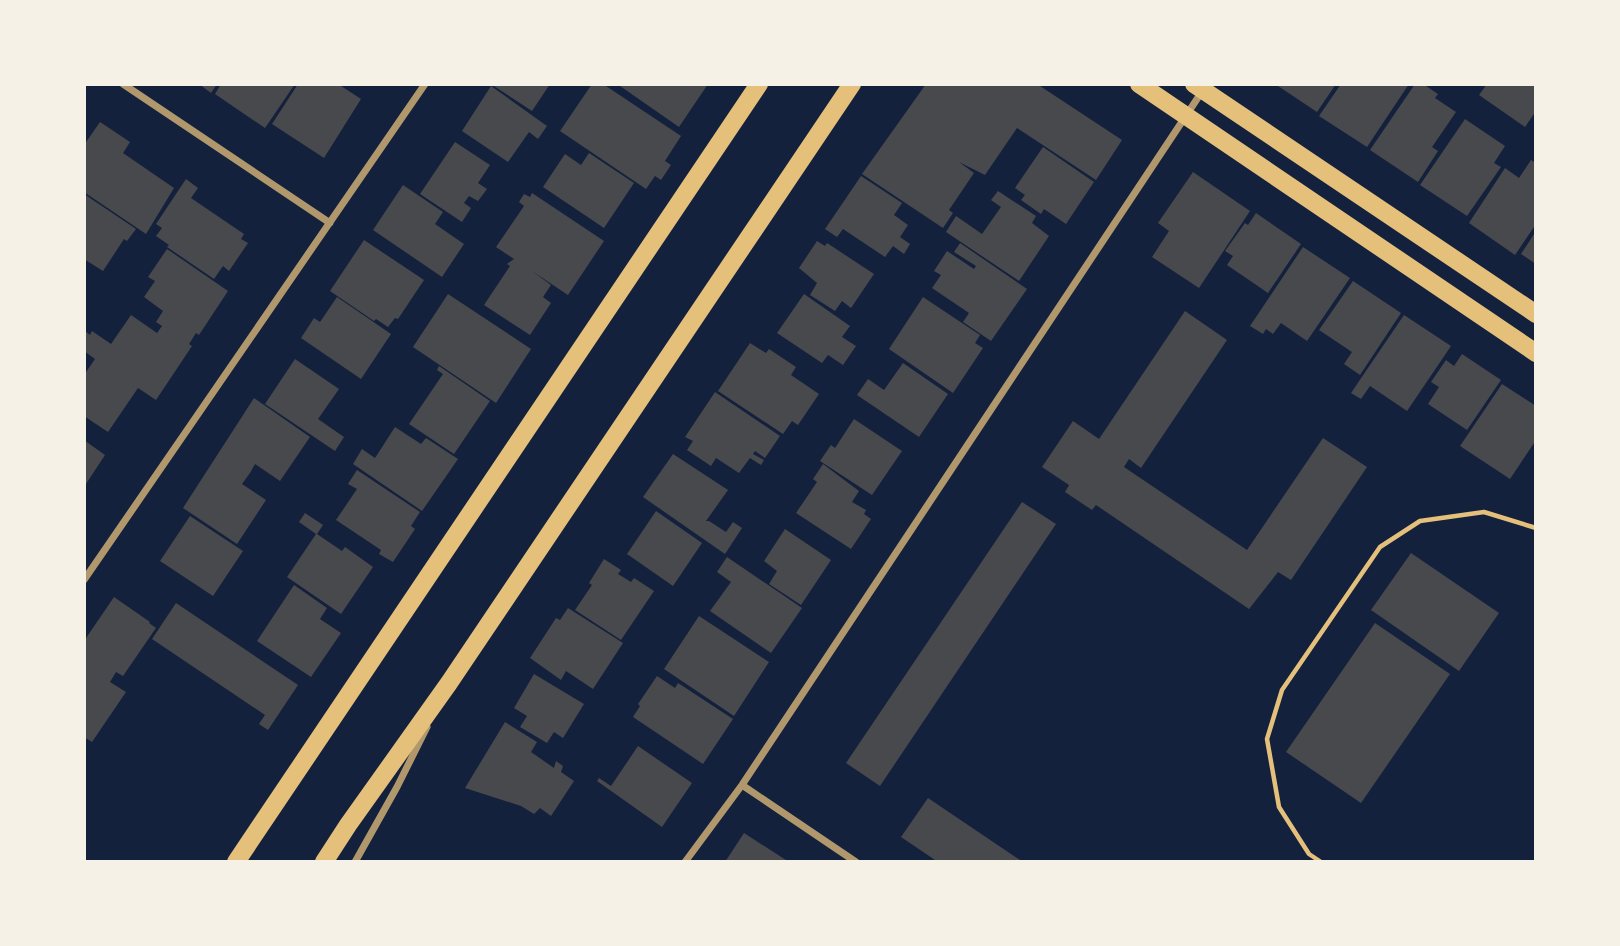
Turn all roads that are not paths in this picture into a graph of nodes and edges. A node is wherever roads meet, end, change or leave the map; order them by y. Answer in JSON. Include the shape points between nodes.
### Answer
{"nodes":[{"id":1,"x":123,"y":84,"type":"edge"},
{"id":2,"x":425,"y":84,"type":"edge"},
{"id":3,"x":759,"y":84,"type":"edge"},
{"id":4,"x":852,"y":84,"type":"edge"},
{"id":5,"x":1139,"y":84,"type":"edge"},
{"id":6,"x":1202,"y":86,"type":"edge"},
{"id":7,"x":1186,"y":116,"type":"junction"},
{"id":8,"x":330,"y":223,"type":"junction"},
{"id":9,"x":1536,"y":314,"type":"edge"},
{"id":10,"x":1536,"y":353,"type":"edge"},
{"id":11,"x":84,"y":580,"type":"edge"},
{"id":12,"x":449,"y":683,"type":"junction"},
{"id":13,"x":742,"y":785,"type":"junction"},
{"id":14,"x":236,"y":862,"type":"edge"},
{"id":15,"x":324,"y":862,"type":"edge"},
{"id":16,"x":355,"y":862,"type":"edge"},
{"id":17,"x":685,"y":862,"type":"edge"},
{"id":18,"x":856,"y":862,"type":"edge"}],
"edges":[{"from":1,"to":8,"type":"street"},
{"from":2,"to":8,"type":"street"},
{"from":3,"to":14,"type":"main road"},
{"from":4,"to":12,"type":"main road"},
{"from":5,"to":7,"type":"main road"},
{"from":6,"to":7,"type":"street"},
{"from":6,"to":9,"type":"main road"},
{"from":7,"to":10,"type":"main road"},
{"from":7,"to":13,"type":"street"},
{"from":8,"to":11,"type":"street"},
{"from":12,"to":15,"type":"main road"},
{"from":12,"to":16,"type":"street"},
{"from":13,"to":17,"type":"street"},
{"from":13,"to":18,"type":"street"}]}
